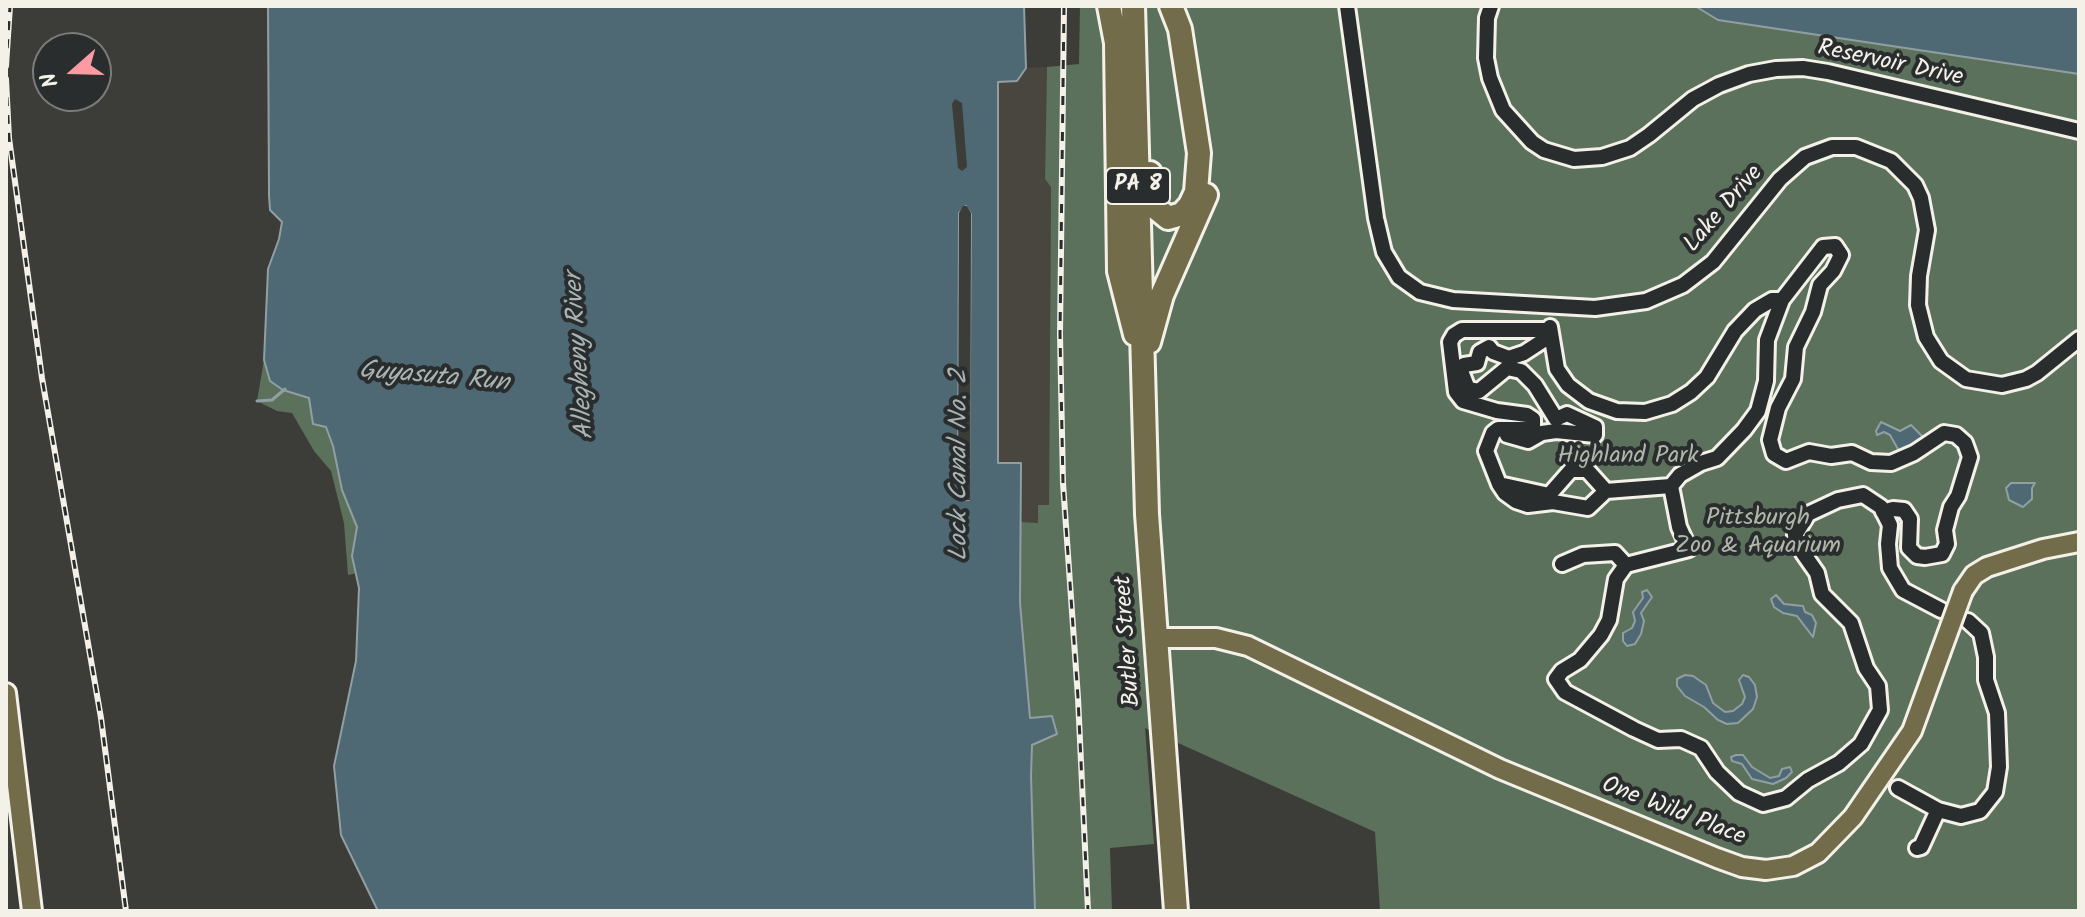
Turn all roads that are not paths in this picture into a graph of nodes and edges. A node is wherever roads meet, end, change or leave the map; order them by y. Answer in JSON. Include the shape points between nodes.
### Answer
{"nodes":[{"id":1,"x":1134,"y":6,"type":"edge"},
{"id":2,"x":1171,"y":6,"type":"edge"},
{"id":3,"x":1183,"y":6,"type":"edge"},
{"id":4,"x":1347,"y":6,"type":"edge"},
{"id":5,"x":1491,"y":6,"type":"edge"},
{"id":6,"x":1111,"y":14,"type":"edge"},
{"id":7,"x":2079,"y":131,"type":"edge"},
{"id":8,"x":1782,"y":300,"type":"junction"},
{"id":9,"x":1490,"y":329,"type":"junction"},
{"id":10,"x":1550,"y":329,"type":"junction"},
{"id":11,"x":2079,"y":339,"type":"edge"},
{"id":12,"x":1489,"y":347,"type":"junction"},
{"id":13,"x":1143,"y":366,"type":"junction"},
{"id":14,"x":1494,"y":444,"type":"junction"},
{"id":15,"x":1671,"y":486,"type":"junction"},
{"id":16,"x":1606,"y":491,"type":"junction"},
{"id":17,"x":1551,"y":498,"type":"junction"},
{"id":18,"x":1883,"y":512,"type":"junction"},
{"id":19,"x":2079,"y":542,"type":"edge"},
{"id":20,"x":1947,"y":544,"type":"junction"},
{"id":21,"x":1956,"y":557,"type":"dead end"},
{"id":22,"x":1562,"y":564,"type":"dead end"},
{"id":23,"x":1626,"y":565,"type":"junction"},
{"id":24,"x":1941,"y":610,"type":"dead end"},
{"id":25,"x":1968,"y":621,"type":"dead end"},
{"id":26,"x":1157,"y":638,"type":"junction"},
{"id":27,"x":6,"y":693,"type":"edge"},
{"id":28,"x":8,"y":729,"type":"edge"},
{"id":29,"x":1898,"y":788,"type":"dead end"},
{"id":30,"x":1938,"y":810,"type":"junction"},
{"id":31,"x":1917,"y":848,"type":"dead end"},
{"id":32,"x":32,"y":911,"type":"edge"},
{"id":33,"x":1176,"y":911,"type":"edge"}],
"edges":[{"from":1,"to":2,"type":"highway","via":[[1152,194],[1157,209],[1172,218],[1193,200],[1199,165],[1180,29]]},
{"from":1,"to":13,"type":"highway","number":"PA 8"},
{"from":3,"to":13,"type":"highway","via":[[1208,140],[1209,176],[1203,205],[1162,295]]},
{"from":4,"to":11,"type":"street","name":"Lake Drive","via":[[1384,252],[1399,277],[1420,292],[1453,300],[1595,308],[1661,297],[1713,262],[1791,168],[1819,151],[1856,147],[1891,161],[1921,198],[1927,230],[1918,305],[1926,337],[1941,361],[1966,379],[2002,385],[2037,373]]},
{"from":5,"to":7,"type":"street","name":"Reservoir Drive","via":[[1486,58],[1503,110],[1532,142],[1574,159],[1616,154],[1719,85],[1776,69],[1828,72]]},
{"from":6,"to":13,"type":"highway","via":[[1119,271]]},
{"from":8,"to":10,"type":"street","via":[[1755,310],[1691,392],[1645,412],[1617,411],[1589,401],[1568,385],[1557,369]]},
{"from":8,"to":15,"type":"street","via":[[1767,340],[1766,381],[1758,411],[1717,458],[1680,475]]},
{"from":8,"to":20,"type":"street","via":[[1823,247],[1835,246],[1841,255],[1820,285],[1796,347],[1793,379],[1778,408],[1770,440],[1774,454],[1786,461],[1809,452],[1852,453],[1891,463],[1932,438],[1956,435],[1970,457],[1951,507]]},
{"from":9,"to":10,"type":"street"},
{"from":9,"to":12,"type":"street"},
{"from":9,"to":14,"type":"street","via":[[1462,330],[1450,342],[1456,392],[1463,401],[1533,419],[1533,426],[1526,429],[1498,429]]},
{"from":10,"to":12,"type":"street","via":[[1524,353],[1509,358]]},
{"from":12,"to":14,"type":"street","via":[[1480,352],[1477,363],[1464,365],[1461,371],[1468,389],[1479,391],[1507,368],[1521,371],[1556,419],[1567,414],[1595,427],[1595,435],[1556,431],[1528,441],[1510,434]]},
{"from":13,"to":26,"type":"highway","name":"Butler Street","number":"PA 8"},
{"from":14,"to":17,"type":"street","via":[[1486,451],[1505,493],[1528,505]]},
{"from":15,"to":16,"type":"street"},
{"from":15,"to":23,"type":"street","via":[[1689,549]]},
{"from":16,"to":17,"type":"street","via":[[1588,508]]},
{"from":16,"to":17,"type":"street","via":[[1587,470],[1571,470]]},
{"from":18,"to":20,"type":"street","via":[[1904,510],[1910,519],[1909,548],[1917,556],[1942,554]]},
{"from":18,"to":23,"type":"street","via":[[1863,495],[1838,500],[1808,514],[1795,535],[1817,573],[1822,594],[1851,623],[1878,686],[1880,710],[1861,744],[1839,763],[1786,798],[1763,804],[1739,793],[1701,748],[1681,739],[1658,740],[1634,729],[1565,692],[1556,679],[1601,635],[1616,579]]},
{"from":18,"to":24,"type":"street","via":[[1890,525],[1890,568],[1903,590]]},
{"from":19,"to":26,"type":"main road","name":"One Wild Place","bridge":true,"via":[[1979,570],[1963,591],[1912,731],[1853,817],[1818,853],[1793,866],[1766,870],[1717,858],[1500,769],[1248,646],[1216,638]]},
{"from":20,"to":21,"type":"street"},
{"from":22,"to":23,"type":"street","via":[[1583,555],[1615,553]]},
{"from":25,"to":30,"type":"street","via":[[1981,633],[1986,680],[1997,713],[1999,767],[1995,792],[1980,811],[1961,816]]},
{"from":26,"to":33,"type":"highway","name":"Butler Street","number":"PA 8"},
{"from":27,"to":28,"type":"main road"},
{"from":28,"to":32,"type":"main road"},
{"from":29,"to":30,"type":"street"},
{"from":30,"to":31,"type":"street"}]}
